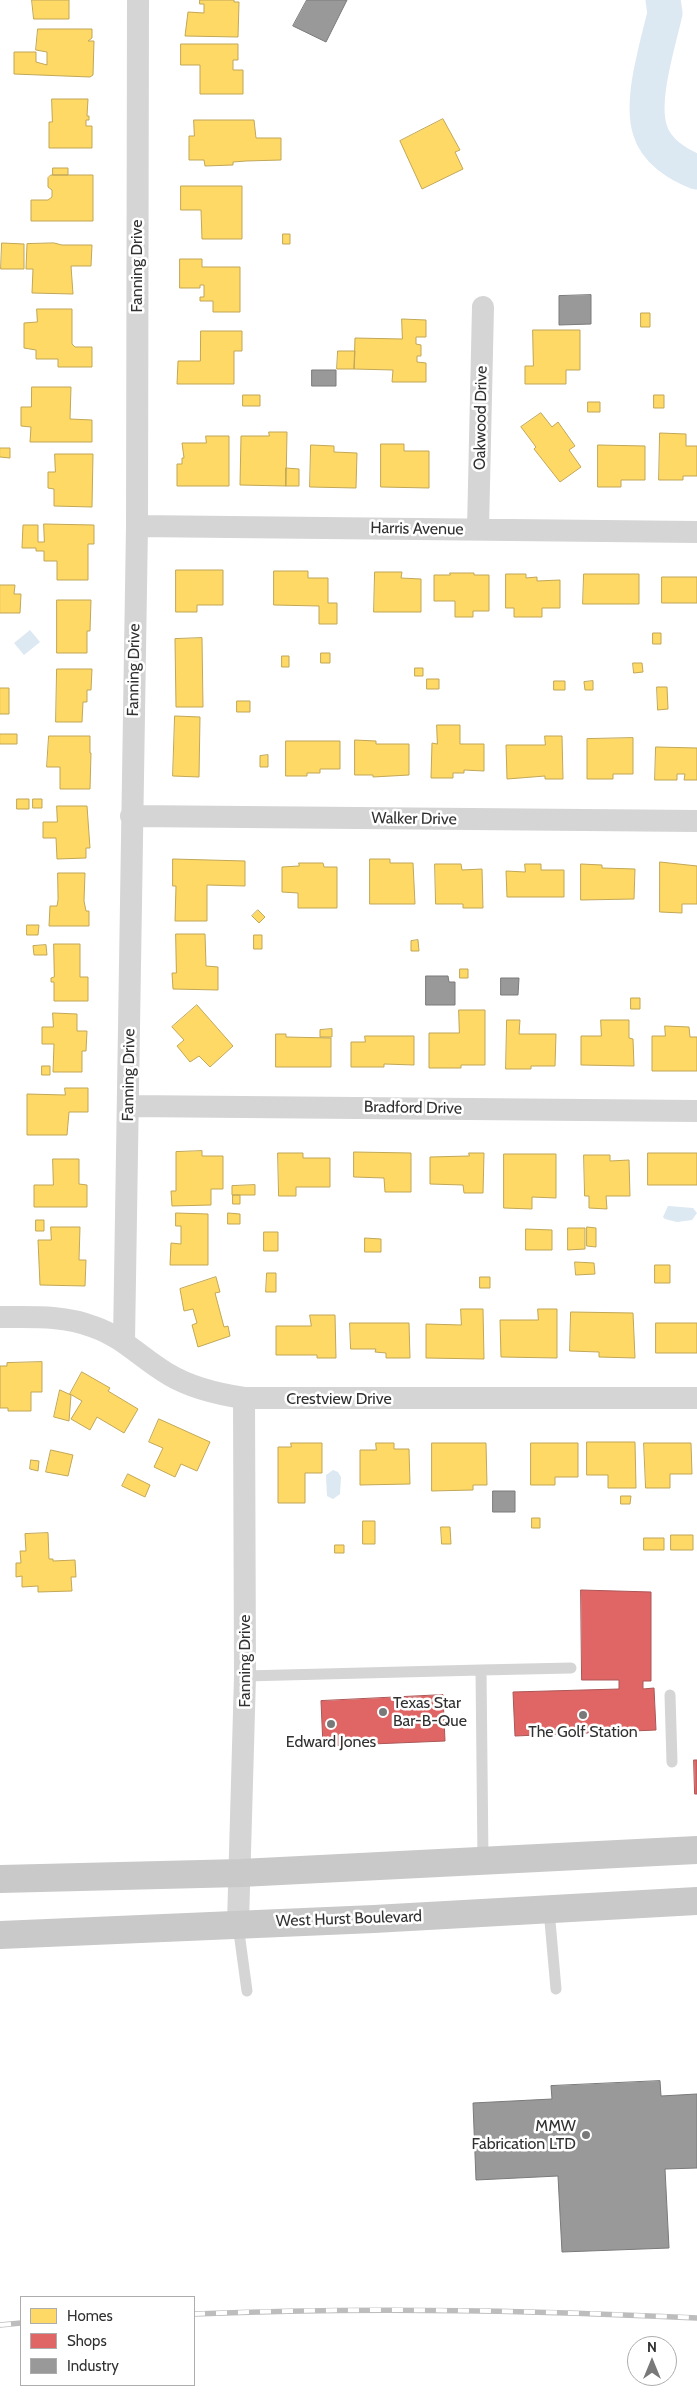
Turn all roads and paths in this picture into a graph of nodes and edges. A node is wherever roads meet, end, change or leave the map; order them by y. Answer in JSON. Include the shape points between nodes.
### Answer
{"nodes":[{"id":1,"x":138,"y":0,"type":"edge"},
{"id":2,"x":483,"y":307,"type":"dead end"},
{"id":3,"x":137,"y":526,"type":"junction"},
{"id":4,"x":478,"y":529,"type":"junction"},
{"id":5,"x":697,"y":532,"type":"edge"},
{"id":6,"x":131,"y":816,"type":"junction"},
{"id":7,"x":697,"y":821,"type":"edge"},
{"id":8,"x":129,"y":1106,"type":"junction"},
{"id":9,"x":697,"y":1111,"type":"edge"},
{"id":10,"x":0,"y":1317,"type":"edge"},
{"id":11,"x":124,"y":1341,"type":"junction"},
{"id":12,"x":244,"y":1398,"type":"junction"},
{"id":13,"x":697,"y":1398,"type":"edge"},
{"id":14,"x":571,"y":1668,"type":"dead end"},
{"id":15,"x":481,"y":1670,"type":"junction"},
{"id":16,"x":246,"y":1676,"type":"junction"},
{"id":17,"x":670,"y":1695,"type":"dead end"},
{"id":18,"x":672,"y":1762,"type":"dead end"},
{"id":19,"x":697,"y":1850,"type":"edge"},
{"id":20,"x":483,"y":1860,"type":"junction"},
{"id":21,"x":241,"y":1874,"type":"junction"},
{"id":22,"x":0,"y":1879,"type":"edge"},
{"id":23,"x":697,"y":1901,"type":"edge"},
{"id":24,"x":549,"y":1910,"type":"junction"},
{"id":25,"x":238,"y":1923,"type":"junction"},
{"id":26,"x":0,"y":1935,"type":"edge"},
{"id":27,"x":556,"y":1988,"type":"dead end"},
{"id":28,"x":247,"y":1991,"type":"dead end"}],
"edges":[{"from":1,"to":3,"type":"street","name":"Fanning Drive"},
{"from":2,"to":4,"type":"street","name":"Oakwood Drive"},
{"from":3,"to":4,"type":"street","name":"Harris Avenue"},
{"from":3,"to":6,"type":"street","name":"Fanning Drive"},
{"from":4,"to":5,"type":"street","name":"Harris Avenue"},
{"from":6,"to":7,"type":"street","name":"Walker Drive"},
{"from":6,"to":8,"type":"street","name":"Fanning Drive"},
{"from":8,"to":9,"type":"street","name":"Bradford Drive"},
{"from":8,"to":11,"type":"street","name":"Fanning Drive"},
{"from":10,"to":11,"type":"street","name":"Crestview Drive","via":[[74,1320]]},
{"from":11,"to":12,"type":"street","name":"Crestview Drive","via":[[168,1374],[217,1394]]},
{"from":12,"to":13,"type":"street","name":"Crestview Drive"},
{"from":12,"to":16,"type":"street","name":"Fanning Drive"},
{"from":14,"to":15,"type":"lane"},
{"from":15,"to":16,"type":"lane"},
{"from":15,"to":20,"type":"lane"},
{"from":16,"to":21,"type":"street","name":"Fanning Drive"},
{"from":17,"to":18,"type":"lane"},
{"from":19,"to":20,"type":"main road"},
{"from":20,"to":21,"type":"main road"},
{"from":21,"to":22,"type":"main road"},
{"from":21,"to":25,"type":"street","name":"Fanning Drive"},
{"from":23,"to":24,"type":"main road","name":"West Hurst Boulevard"},
{"from":24,"to":25,"type":"main road","name":"West Hurst Boulevard"},
{"from":24,"to":27,"type":"lane"},
{"from":25,"to":26,"type":"main road","name":"West Hurst Boulevard"},
{"from":25,"to":28,"type":"lane"}]}
